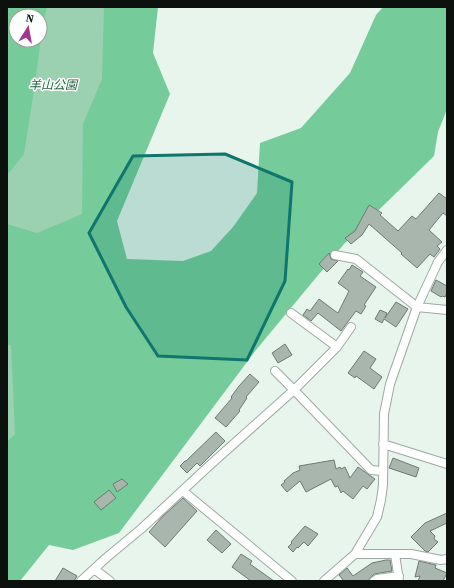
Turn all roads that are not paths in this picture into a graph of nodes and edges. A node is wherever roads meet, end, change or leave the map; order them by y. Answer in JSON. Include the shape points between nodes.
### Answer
{"nodes":[{"id":1,"x":447,"y":250,"type":"edge"},
{"id":2,"x":335,"y":255,"type":"dead end"},
{"id":3,"x":417,"y":307,"type":"junction"},
{"id":4,"x":447,"y":310,"type":"edge"},
{"id":5,"x":291,"y":313,"type":"dead end"},
{"id":6,"x":351,"y":327,"type":"dead end"},
{"id":7,"x":337,"y":347,"type":"junction"},
{"id":8,"x":275,"y":371,"type":"dead end"},
{"id":9,"x":294,"y":390,"type":"junction"},
{"id":10,"x":383,"y":444,"type":"junction"},
{"id":11,"x":447,"y":464,"type":"edge"},
{"id":12,"x":382,"y":470,"type":"junction"},
{"id":13,"x":182,"y":491,"type":"junction"},
{"id":14,"x":355,"y":554,"type":"junction"},
{"id":15,"x":395,"y":554,"type":"junction"},
{"id":16,"x":447,"y":559,"type":"edge"},
{"id":17,"x":94,"y":569,"type":"junction"},
{"id":18,"x":399,"y":579,"type":"edge"},
{"id":19,"x":81,"y":581,"type":"edge"},
{"id":20,"x":110,"y":581,"type":"edge"},
{"id":21,"x":292,"y":581,"type":"edge"},
{"id":22,"x":324,"y":581,"type":"edge"},
{"id":23,"x":374,"y":581,"type":"edge"}],
"edges":[{"from":1,"to":3,"type":"street","via":[[438,262]]},
{"from":2,"to":3,"type":"street","via":[[356,258]]},
{"from":3,"to":4,"type":"street"},
{"from":3,"to":10,"type":"street","via":[[390,384],[384,414]]},
{"from":5,"to":7,"type":"street"},
{"from":6,"to":7,"type":"street"},
{"from":7,"to":9,"type":"street"},
{"from":8,"to":9,"type":"street"},
{"from":9,"to":12,"type":"street","via":[[371,470]]},
{"from":9,"to":13,"type":"street"},
{"from":10,"to":11,"type":"street"},
{"from":10,"to":12,"type":"street"},
{"from":12,"to":14,"type":"street","via":[[383,485],[377,517]]},
{"from":13,"to":17,"type":"street"},
{"from":13,"to":21,"type":"street"},
{"from":14,"to":15,"type":"street"},
{"from":14,"to":22,"type":"street"},
{"from":15,"to":16,"type":"street"},
{"from":15,"to":18,"type":"street"},
{"from":17,"to":19,"type":"street"},
{"from":17,"to":20,"type":"street"},
{"from":18,"to":23,"type":"street"}]}
